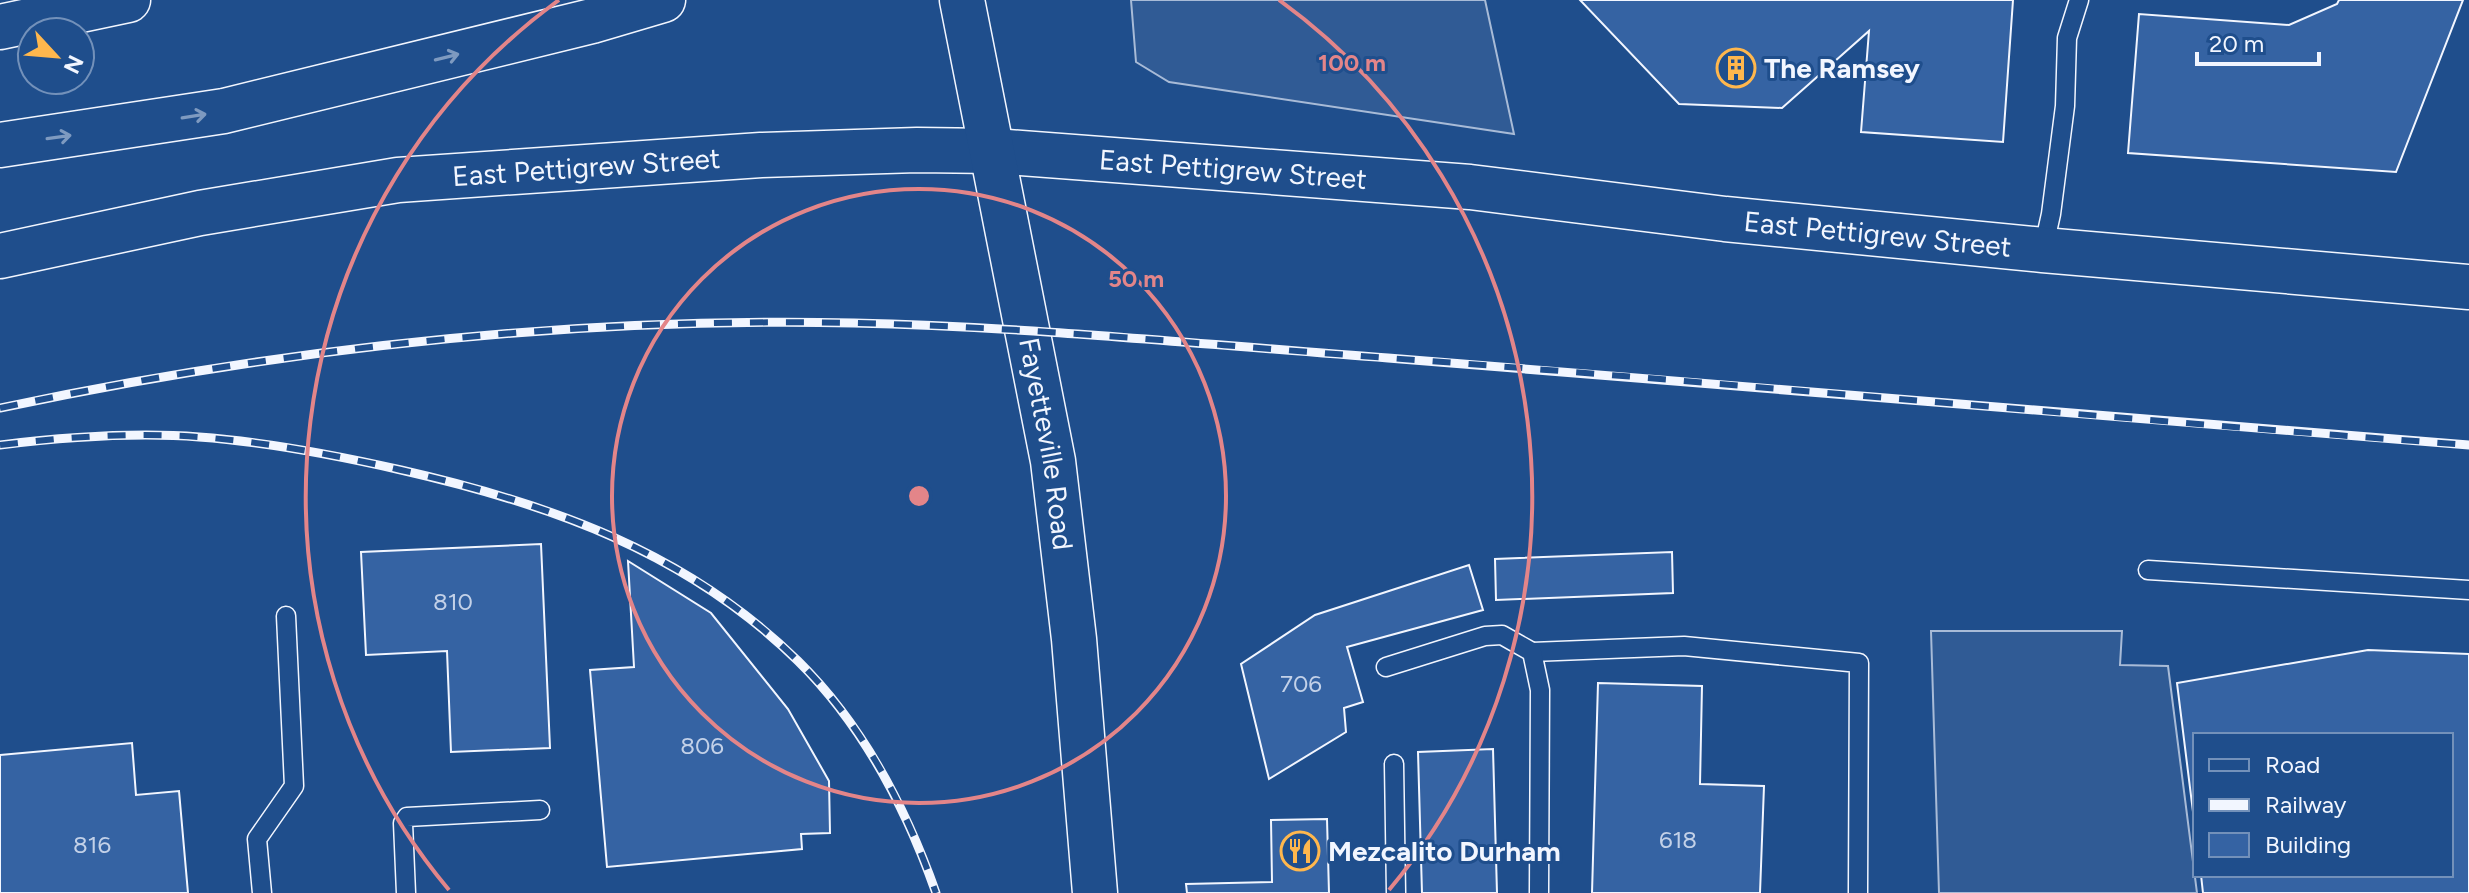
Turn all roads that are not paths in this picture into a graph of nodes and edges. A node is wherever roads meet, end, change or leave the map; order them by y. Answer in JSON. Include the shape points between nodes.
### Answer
{"nodes":[{"id":1,"x":128,"y":0,"type":"edge"},
{"id":2,"x":663,"y":0,"type":"edge"},
{"id":3,"x":962,"y":0,"type":"edge"},
{"id":4,"x":2079,"y":0,"type":"edge"},
{"id":5,"x":0,"y":27,"type":"edge"},
{"id":6,"x":0,"y":145,"type":"edge"},
{"id":7,"x":994,"y":151,"type":"junction"},
{"id":8,"x":2043,"y":250,"type":"junction"},
{"id":9,"x":0,"y":256,"type":"edge"},
{"id":10,"x":2469,"y":287,"type":"edge"},
{"id":11,"x":2148,"y":570,"type":"dead end"},
{"id":12,"x":2469,"y":590,"type":"edge"},
{"id":13,"x":286,"y":616,"type":"dead end"},
{"id":14,"x":1532,"y":652,"type":"junction"},
{"id":15,"x":1386,"y":667,"type":"dead end"},
{"id":16,"x":1394,"y":764,"type":"dead end"},
{"id":17,"x":540,"y":810,"type":"dead end"},
{"id":18,"x":262,"y":893,"type":"edge"},
{"id":19,"x":406,"y":893,"type":"edge"},
{"id":20,"x":1095,"y":893,"type":"edge"},
{"id":21,"x":1396,"y":893,"type":"edge"},
{"id":22,"x":1539,"y":893,"type":"edge"},
{"id":23,"x":1858,"y":893,"type":"edge"}],
"edges":[{"from":1,"to":5,"type":"main road"},
{"from":6,"to":2,"type":"main road","one_way":true,"via":[[224,111]]},
{"from":3,"to":7,"type":"main road","name":"Fayetteville Road"},
{"from":4,"to":8,"type":"lane","via":[[2067,38],[2065,106]]},
{"from":7,"to":8,"type":"main road","name":"East Pettigrew Street","via":[[1470,187]]},
{"from":7,"to":9,"type":"main road","name":"East Pettigrew Street","via":[[761,155],[398,180],[200,213]]},
{"from":7,"to":20,"type":"main road","name":"Fayetteville Road","via":[[1053,461]]},
{"from":8,"to":10,"type":"main road","name":"East Pettigrew Street"},
{"from":11,"to":12,"type":"lane"},
{"from":13,"to":18,"type":"lane","via":[[294,786],[257,839]]},
{"from":14,"to":15,"type":"lane","via":[[1502,635],[1485,636]]},
{"from":14,"to":22,"type":"lane","via":[[1540,690]]},
{"from":14,"to":23,"type":"lane","via":[[1684,646],[1859,663]]},
{"from":16,"to":21,"type":"lane"},
{"from":17,"to":19,"type":"lane","via":[[407,817]]}]}
